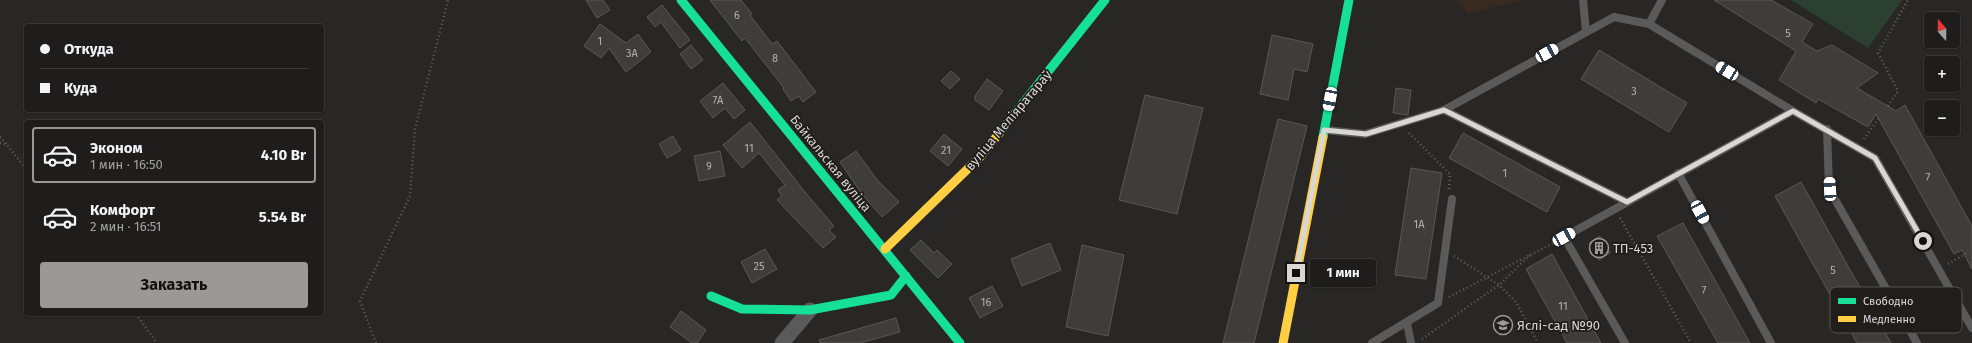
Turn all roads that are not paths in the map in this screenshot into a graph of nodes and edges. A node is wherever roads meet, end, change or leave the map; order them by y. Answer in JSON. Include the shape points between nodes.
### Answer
{"nodes":[{"id":1,"x":681,"y":0,"type":"edge"},
{"id":2,"x":1106,"y":0,"type":"edge"},
{"id":3,"x":1348,"y":0,"type":"edge"},
{"id":4,"x":1583,"y":0,"type":"edge"},
{"id":5,"x":1662,"y":0,"type":"edge"},
{"id":6,"x":1648,"y":24,"type":"junction"},
{"id":7,"x":1586,"y":32,"type":"junction"},
{"id":8,"x":1444,"y":110,"type":"junction"},
{"id":9,"x":1793,"y":111,"type":"junction"},
{"id":10,"x":1827,"y":129,"type":"junction"},
{"id":11,"x":1324,"y":130,"type":"junction"},
{"id":12,"x":1678,"y":173,"type":"junction"},
{"id":13,"x":1452,"y":198,"type":"road end"},
{"id":14,"x":1627,"y":202,"type":"junction"},
{"id":15,"x":885,"y":249,"type":"junction"},
{"id":16,"x":906,"y":276,"type":"junction"},
{"id":17,"x":1885,"y":287,"type":"edge"},
{"id":18,"x":1949,"y":287,"type":"edge"},
{"id":19,"x":711,"y":296,"type":"dead end"},
{"id":20,"x":810,"y":310,"type":"junction"},
{"id":21,"x":1962,"y":310,"type":"edge"},
{"id":22,"x":1407,"y":323,"type":"junction"},
{"id":23,"x":1972,"y":328,"type":"edge"},
{"id":24,"x":1911,"y":333,"type":"edge"},
{"id":25,"x":782,"y":343,"type":"edge"},
{"id":26,"x":960,"y":343,"type":"edge"},
{"id":27,"x":1282,"y":343,"type":"edge"},
{"id":28,"x":1372,"y":343,"type":"edge"},
{"id":29,"x":1411,"y":343,"type":"edge"},
{"id":30,"x":1625,"y":343,"type":"edge"},
{"id":31,"x":1771,"y":343,"type":"edge"},
{"id":32,"x":1917,"y":343,"type":"edge"}],
"edges":[{"from":1,"to":15,"type":"street","name":"Байкальская вуліца"},
{"from":2,"to":15,"type":"street","name":"вуліца Меліяратараў","via":[[980,157]]},
{"from":3,"to":11,"type":"street","via":[[1349,7]]},
{"from":4,"to":7,"type":"lane"},
{"from":5,"to":6,"type":"lane"},
{"from":6,"to":7,"type":"lane","via":[[1614,17]]},
{"from":6,"to":9,"type":"lane"},
{"from":7,"to":8,"type":"lane"},
{"from":8,"to":11,"type":"lane","via":[[1366,134]]},
{"from":8,"to":14,"type":"lane"},
{"from":9,"to":10,"type":"lane"},
{"from":9,"to":12,"type":"lane"},
{"from":10,"to":17,"type":"lane","via":[[1830,189]]},
{"from":10,"to":18,"type":"lane","via":[[1875,158]]},
{"from":11,"to":27,"type":"street"},
{"from":12,"to":14,"type":"lane"},
{"from":12,"to":31,"type":"lane"},
{"from":13,"to":22,"type":"lane","via":[[1438,303]]},
{"from":14,"to":30,"type":"lane","via":[[1564,237]]},
{"from":15,"to":16,"type":"street","name":"Байкальская вуліца"},
{"from":16,"to":20,"type":"street","via":[[891,295]]},
{"from":16,"to":26,"type":"street","name":"Байкальская вуліца"},
{"from":19,"to":20,"type":"street","via":[[742,309]]},
{"from":20,"to":25,"type":"street"},
{"from":21,"to":23,"type":"lane"},
{"from":22,"to":28,"type":"lane"},
{"from":22,"to":29,"type":"lane"},
{"from":24,"to":32,"type":"lane"}]}
